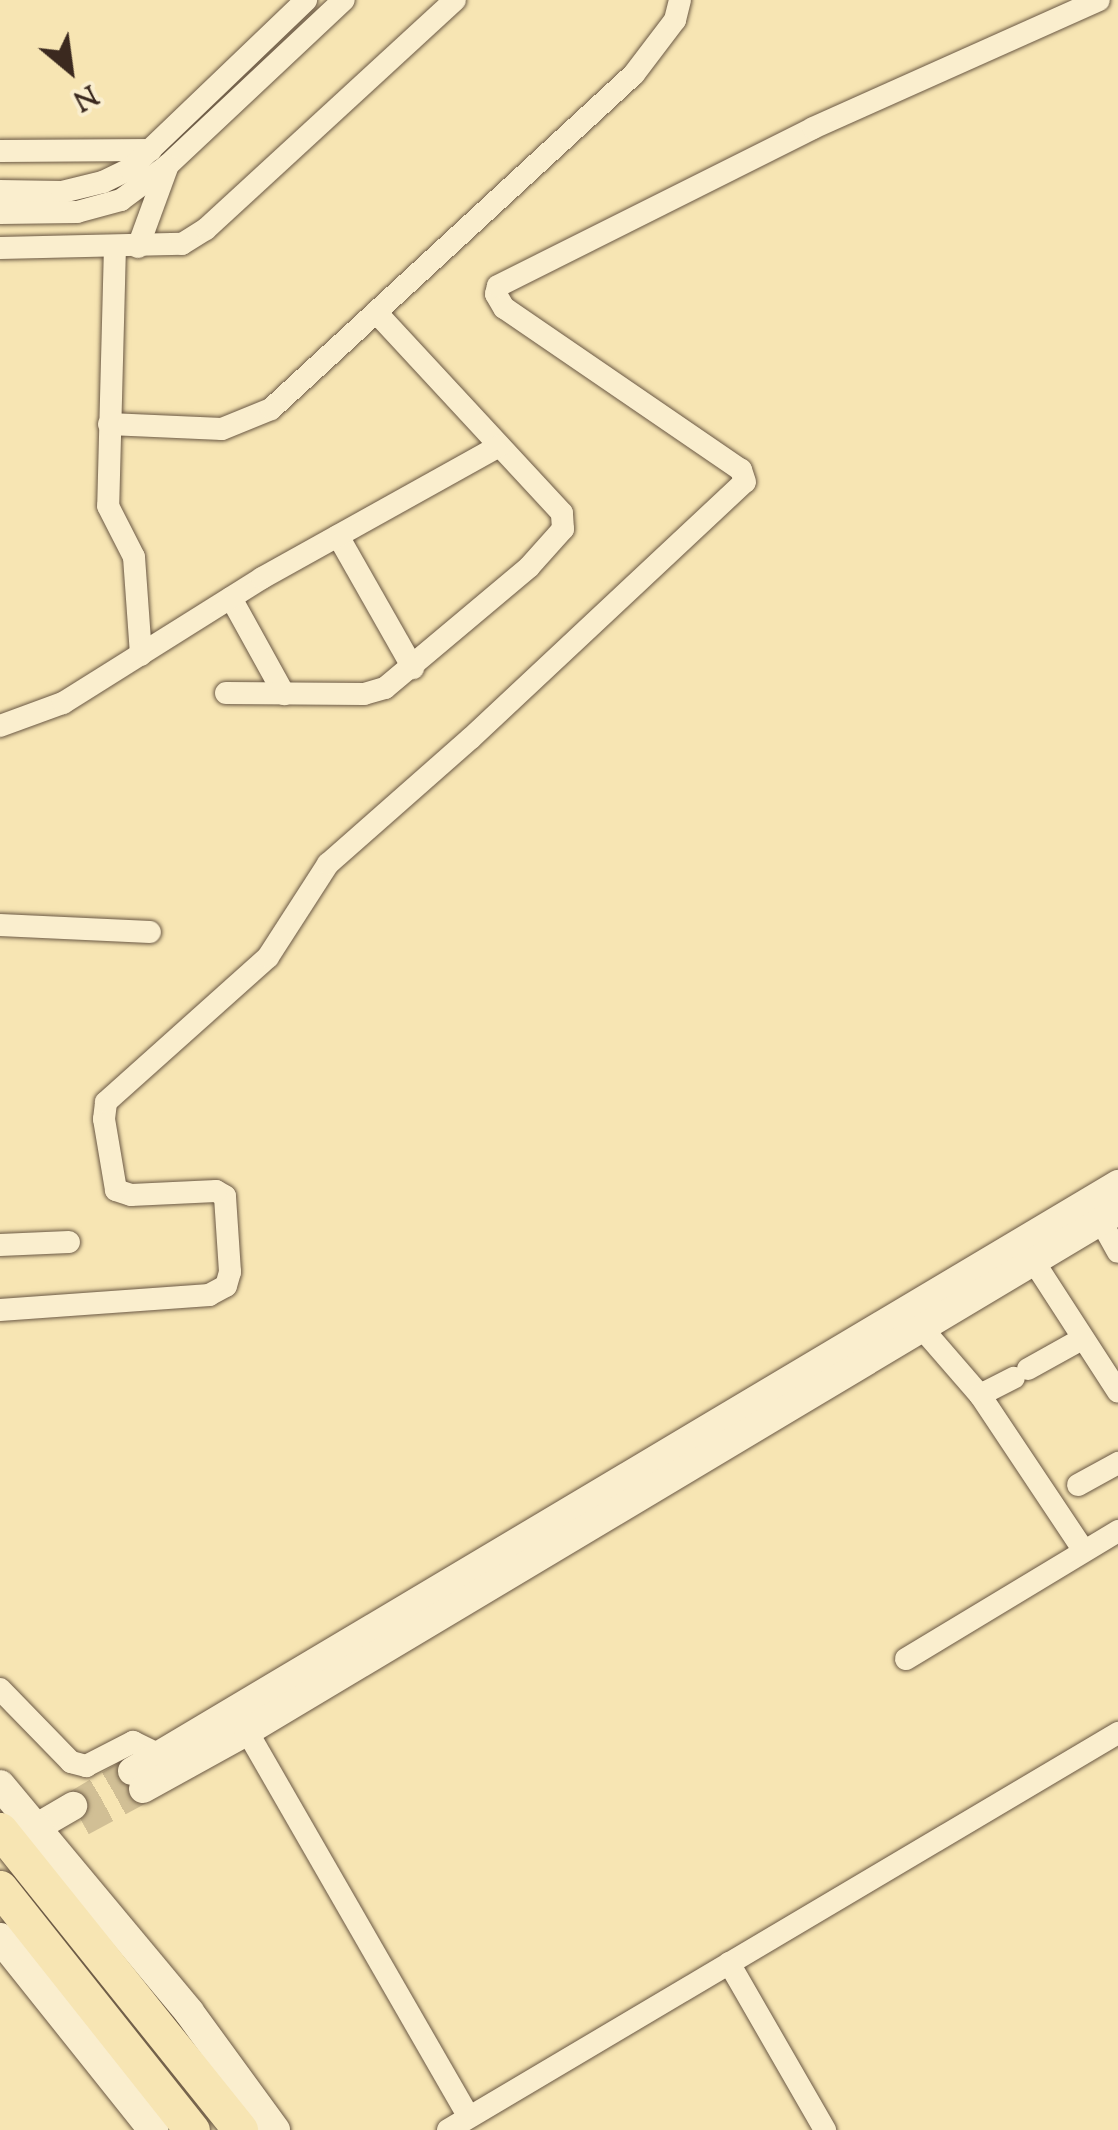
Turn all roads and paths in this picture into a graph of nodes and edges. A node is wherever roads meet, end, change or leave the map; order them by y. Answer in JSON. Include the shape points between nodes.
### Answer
{"nodes":[{"id":1,"x":306,"y":0,"type":"edge"},
{"id":2,"x":344,"y":0,"type":"edge"},
{"id":3,"x":455,"y":0,"type":"edge"},
{"id":4,"x":680,"y":0,"type":"edge"},
{"id":5,"x":1099,"y":0,"type":"edge"},
{"id":6,"x":0,"y":151,"type":"edge"},
{"id":7,"x":160,"y":158,"type":"junction"},
{"id":8,"x":0,"y":191,"type":"edge"},
{"id":9,"x":0,"y":213,"type":"edge"},
{"id":10,"x":127,"y":246,"type":"junction"},
{"id":11,"x":0,"y":248,"type":"edge"},
{"id":12,"x":376,"y":312,"type":"junction"},
{"id":13,"x":109,"y":424,"type":"junction"},
{"id":14,"x":500,"y":446,"type":"junction"},
{"id":15,"x":338,"y":536,"type":"junction"},
{"id":16,"x":230,"y":598,"type":"junction"},
{"id":17,"x":140,"y":654,"type":"junction"},
{"id":18,"x":413,"y":668,"type":"junction"},
{"id":19,"x":226,"y":693,"type":"dead end"},
{"id":20,"x":284,"y":694,"type":"junction"},
{"id":21,"x":0,"y":726,"type":"edge"},
{"id":22,"x":0,"y":925,"type":"edge"},
{"id":23,"x":150,"y":932,"type":"dead end"},
{"id":24,"x":1118,"y":1184,"type":"edge"},
{"id":25,"x":1103,"y":1211,"type":"edge"},
{"id":26,"x":69,"y":1242,"type":"dead end"},
{"id":27,"x":0,"y":1245,"type":"edge"},
{"id":28,"x":1026,"y":1250,"type":"junction"},
{"id":29,"x":1118,"y":1252,"type":"edge"},
{"id":30,"x":0,"y":1310,"type":"edge"},
{"id":31,"x":921,"y":1326,"type":"junction"},
{"id":32,"x":1082,"y":1339,"type":"junction"},
{"id":33,"x":1118,"y":1392,"type":"edge"},
{"id":34,"x":980,"y":1395,"type":"junction"},
{"id":35,"x":1118,"y":1463,"type":"edge"},
{"id":36,"x":1078,"y":1485,"type":"dead end"},
{"id":37,"x":1118,"y":1531,"type":"edge"},
{"id":38,"x":1084,"y":1551,"type":"junction"},
{"id":39,"x":906,"y":1660,"type":"dead end"},
{"id":40,"x":0,"y":1689,"type":"edge"},
{"id":41,"x":242,"y":1722,"type":"junction"},
{"id":42,"x":1118,"y":1733,"type":"edge"},
{"id":43,"x":160,"y":1755,"type":"junction"},
{"id":44,"x":0,"y":1785,"type":"edge"},
{"id":45,"x":78,"y":1814,"type":"tunnel mouth"},
{"id":46,"x":0,"y":1830,"type":"edge"},
{"id":47,"x":42,"y":1834,"type":"junction"},
{"id":48,"x":0,"y":1888,"type":"edge"},
{"id":49,"x":5,"y":1954,"type":"edge"},
{"id":50,"x":729,"y":1963,"type":"junction"},
{"id":51,"x":469,"y":2117,"type":"junction"},
{"id":52,"x":153,"y":2130,"type":"edge"},
{"id":53,"x":192,"y":2130,"type":"edge"},
{"id":54,"x":240,"y":2130,"type":"edge"},
{"id":55,"x":275,"y":2130,"type":"edge"},
{"id":56,"x":448,"y":2130,"type":"edge"},
{"id":57,"x":825,"y":2130,"type":"edge"}],
"edges":[{"from":1,"to":7,"type":"street"},
{"from":2,"to":7,"type":"street"},
{"from":3,"to":10,"type":"street","via":[[206,228],[182,244]]},
{"from":4,"to":12,"type":"street","via":[[662,39],[634,74]]},
{"from":5,"to":30,"type":"street","via":[[710,176],[498,286],[504,308],[741,470],[745,482],[328,864],[268,957],[106,1102],[116,1190],[225,1196],[226,1286],[209,1295]]},
{"from":6,"to":7,"type":"street"},
{"from":7,"to":8,"type":"street","via":[[62,192]]},
{"from":7,"to":9,"type":"street","via":[[121,200],[100,208]]},
{"from":7,"to":10,"type":"street"},
{"from":10,"to":11,"type":"street"},
{"from":10,"to":13,"type":"street"},
{"from":12,"to":13,"type":"street","via":[[296,390],[246,423],[222,429]]},
{"from":12,"to":14,"type":"street"},
{"from":13,"to":17,"type":"street","via":[[108,506],[134,558]]},
{"from":14,"to":15,"type":"street"},
{"from":14,"to":18,"type":"street","via":[[562,514],[564,529]]},
{"from":15,"to":16,"type":"street"},
{"from":15,"to":18,"type":"street"},
{"from":16,"to":17,"type":"street"},
{"from":16,"to":20,"type":"street"},
{"from":17,"to":21,"type":"street","via":[[63,703]]},
{"from":18,"to":20,"type":"street","via":[[386,688],[364,694]]},
{"from":19,"to":20,"type":"street"},
{"from":22,"to":23,"type":"street"},
{"from":24,"to":25,"type":"street"},
{"from":25,"to":28,"type":"street"},
{"from":25,"to":29,"type":"street"},
{"from":26,"to":27,"type":"street"},
{"from":28,"to":31,"type":"street"},
{"from":28,"to":32,"type":"street"},
{"from":28,"to":41,"type":"street"},
{"from":31,"to":34,"type":"street"},
{"from":31,"to":41,"type":"street"},
{"from":32,"to":33,"type":"street"},
{"from":32,"to":34,"type":"street"},
{"from":34,"to":38,"type":"street"},
{"from":35,"to":36,"type":"street"},
{"from":37,"to":38,"type":"street"},
{"from":38,"to":39,"type":"street"},
{"from":40,"to":43,"type":"street","via":[[71,1762],[86,1766],[133,1742]]},
{"from":41,"to":43,"type":"street"},
{"from":41,"to":43,"type":"street","via":[[138,1780]]},
{"from":41,"to":51,"type":"street"},
{"from":42,"to":50,"type":"street"},
{"from":44,"to":47,"type":"main road"},
{"from":45,"to":47,"type":"street"},
{"from":46,"to":54,"type":"highway"},
{"from":47,"to":55,"type":"main road","via":[[189,2012]]},
{"from":48,"to":53,"type":"highway"},
{"from":49,"to":52,"type":"main road"},
{"from":50,"to":51,"type":"street"},
{"from":50,"to":57,"type":"street"},
{"from":51,"to":56,"type":"street"}]}
